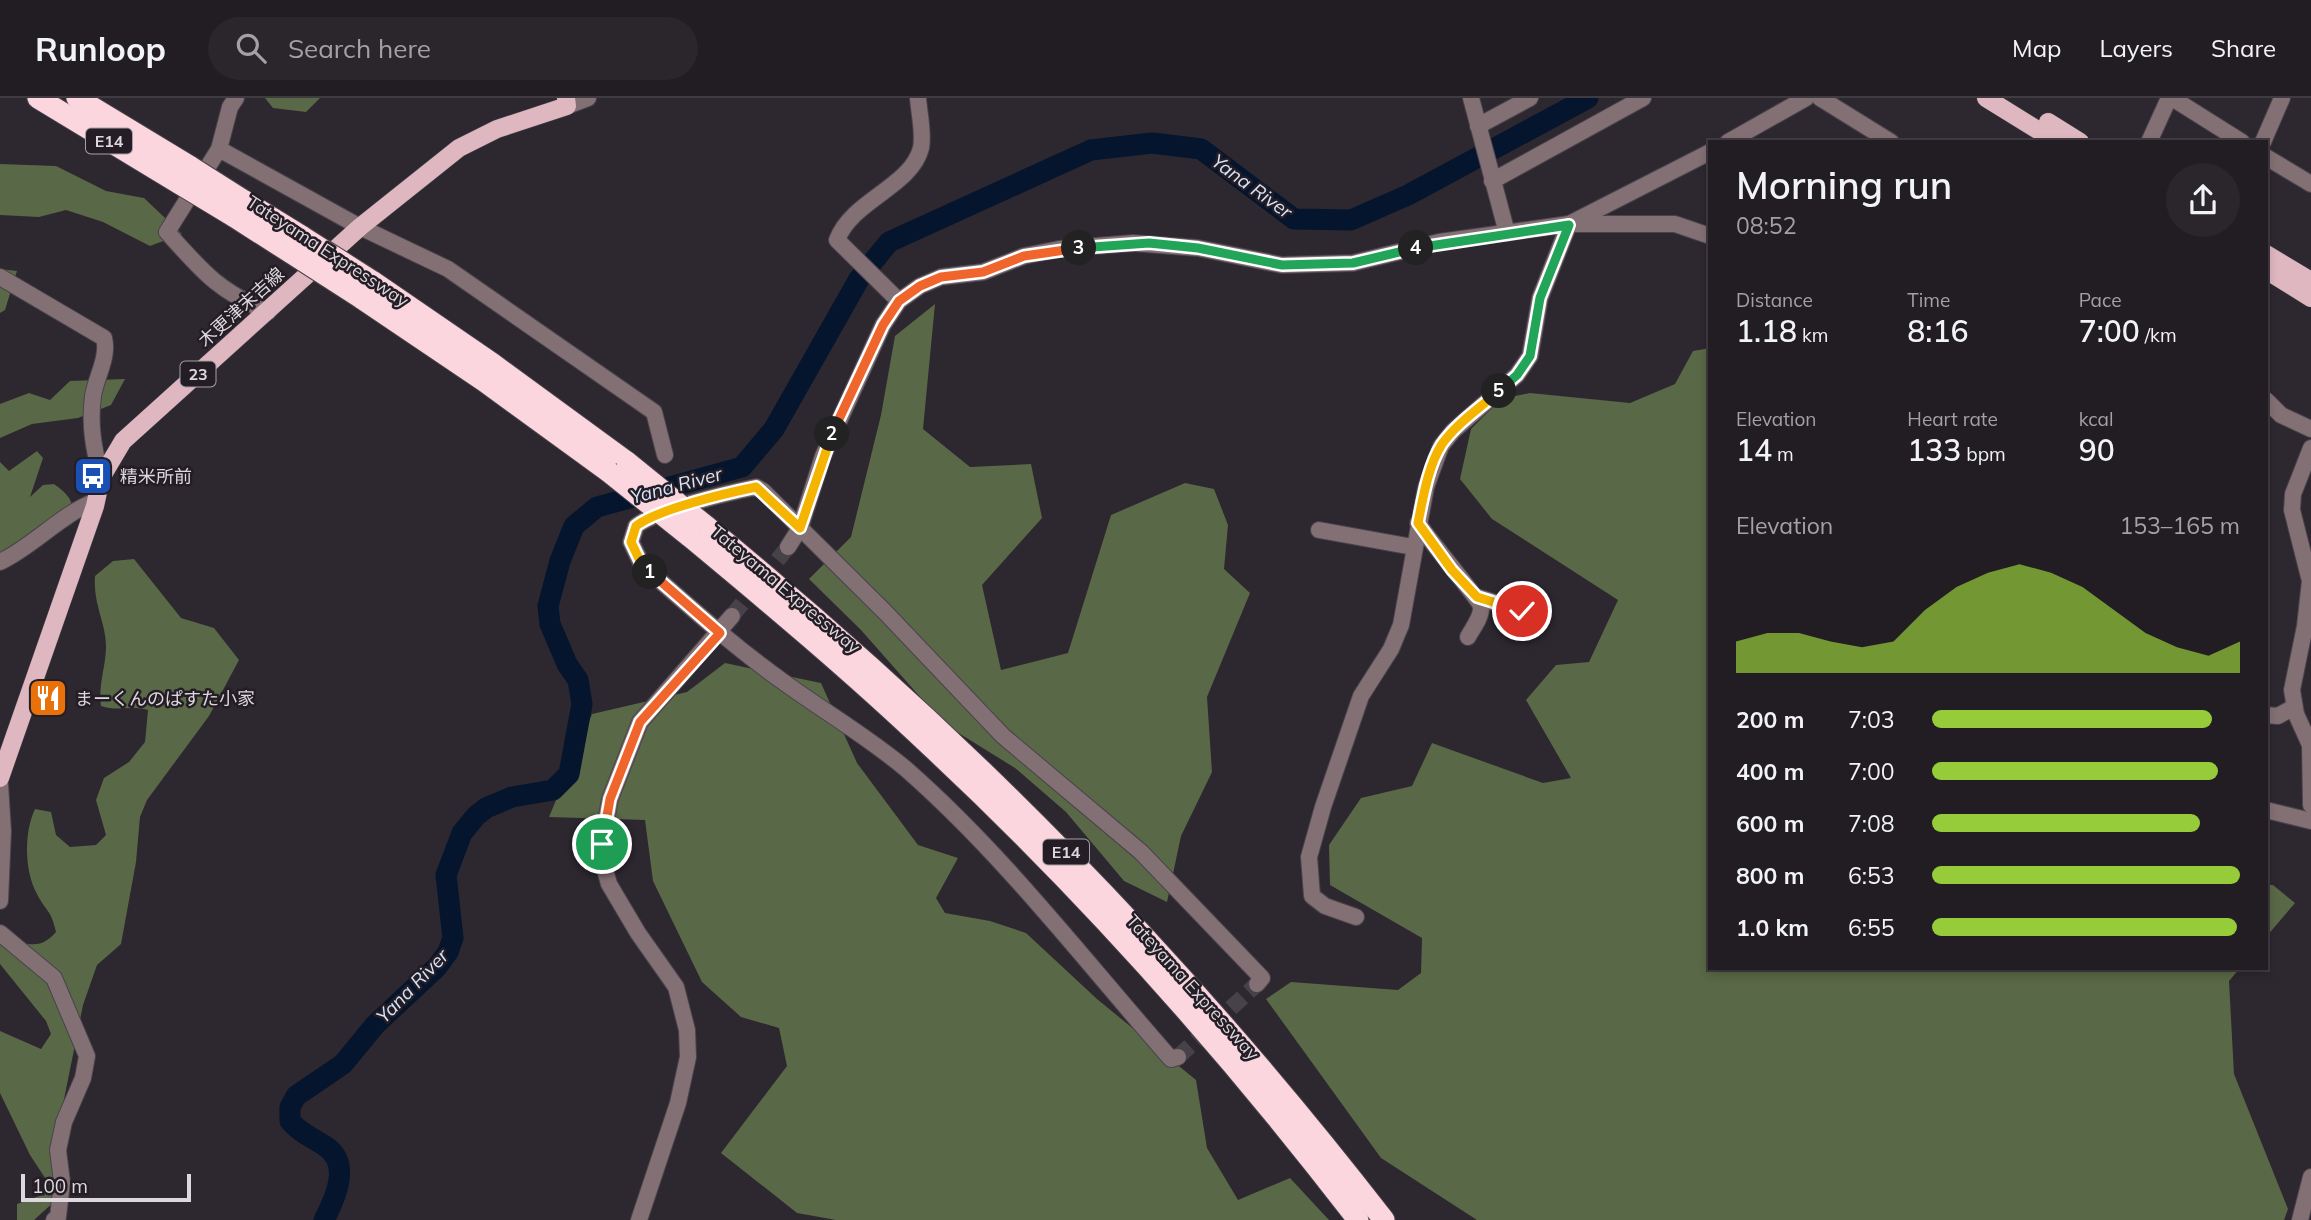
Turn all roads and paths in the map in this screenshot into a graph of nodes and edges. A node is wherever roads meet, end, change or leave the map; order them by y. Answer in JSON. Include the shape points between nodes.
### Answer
{"nodes":[{"id":1,"x":38,"y":98,"type":"edge"},
{"id":2,"x":77,"y":98,"type":"edge"},
{"id":3,"x":236,"y":98,"type":"edge"},
{"id":4,"x":588,"y":98,"type":"edge"},
{"id":5,"x":918,"y":98,"type":"edge"},
{"id":6,"x":1471,"y":98,"type":"edge"},
{"id":7,"x":1531,"y":98,"type":"edge"},
{"id":8,"x":1643,"y":98,"type":"edge"},
{"id":9,"x":1806,"y":98,"type":"edge"},
{"id":10,"x":1820,"y":98,"type":"edge"},
{"id":11,"x":1986,"y":98,"type":"edge"},
{"id":12,"x":2009,"y":98,"type":"edge"},
{"id":13,"x":2170,"y":98,"type":"edge"},
{"id":14,"x":2281,"y":98,"type":"edge"},
{"id":15,"x":559,"y":103,"type":"edge"},
{"id":16,"x":1479,"y":131,"type":"junction"},
{"id":17,"x":1735,"y":140,"type":"edge"},
{"id":18,"x":1888,"y":140,"type":"edge"},
{"id":19,"x":2054,"y":140,"type":"edge"},
{"id":20,"x":2077,"y":140,"type":"edge"},
{"id":21,"x":2150,"y":140,"type":"edge"},
{"id":22,"x":2239,"y":140,"type":"edge"},
{"id":23,"x":2264,"y":140,"type":"edge"},
{"id":24,"x":219,"y":149,"type":"junction"},
{"id":25,"x":1708,"y":153,"type":"edge"},
{"id":26,"x":2268,"y":158,"type":"edge"},
{"id":27,"x":186,"y":175,"type":"junction"},
{"id":28,"x":1491,"y":177,"type":"junction"},
{"id":29,"x":2311,"y":184,"type":"edge"},
{"id":30,"x":1569,"y":225,"type":"junction"},
{"id":31,"x":360,"y":227,"type":"junction"},
{"id":32,"x":1507,"y":233,"type":"junction"},
{"id":33,"x":1708,"y":235,"type":"edge"},
{"id":34,"x":2268,"y":255,"type":"edge"},
{"id":35,"x":2268,"y":271,"type":"edge"},
{"id":36,"x":0,"y":277,"type":"edge"},
{"id":37,"x":2311,"y":281,"type":"edge"},
{"id":38,"x":894,"y":296,"type":"junction"},
{"id":39,"x":2311,"y":298,"type":"edge"},
{"id":40,"x":268,"y":312,"type":"junction"},
{"id":41,"x":2268,"y":402,"type":"edge"},
{"id":42,"x":2311,"y":429,"type":"edge"},
{"id":43,"x":2311,"y":448,"type":"edge"},
{"id":44,"x":664,"y":455,"type":"dead end"},
{"id":45,"x":101,"y":478,"type":"junction"},
{"id":46,"x":96,"y":501,"type":"junction"},
{"id":47,"x":1418,"y":523,"type":"junction"},
{"id":48,"x":800,"y":528,"type":"junction"},
{"id":49,"x":1319,"y":530,"type":"dead end"},
{"id":50,"x":698,"y":531,"type":"junction"},
{"id":51,"x":788,"y":547,"type":"tunnel mouth"},
{"id":52,"x":1413,"y":547,"type":"junction"},
{"id":53,"x":0,"y":562,"type":"edge"},
{"id":54,"x":2310,"y":581,"type":"edge"},
{"id":55,"x":1477,"y":597,"type":"junction"},
{"id":56,"x":1522,"y":611,"type":"dead end"},
{"id":57,"x":732,"y":616,"type":"tunnel mouth"},
{"id":58,"x":720,"y":633,"type":"junction"},
{"id":59,"x":1468,"y":638,"type":"dead end"},
{"id":60,"x":2294,"y":707,"type":"junction"},
{"id":61,"x":2268,"y":715,"type":"edge"},
{"id":62,"x":0,"y":778,"type":"edge"},
{"id":63,"x":0,"y":784,"type":"edge"},
{"id":64,"x":2311,"y":805,"type":"edge"},
{"id":65,"x":2268,"y":810,"type":"edge"},
{"id":66,"x":2311,"y":821,"type":"edge"},
{"id":67,"x":0,"y":901,"type":"edge"},
{"id":68,"x":1356,"y":918,"type":"dead end"},
{"id":69,"x":0,"y":933,"type":"edge"},
{"id":70,"x":1257,"y":985,"type":"dead end"},
{"id":71,"x":1178,"y":1057,"type":"dead end"},
{"id":72,"x":2311,"y":1177,"type":"edge"},
{"id":73,"x":54,"y":1220,"type":"edge"},
{"id":74,"x":639,"y":1220,"type":"edge"},
{"id":75,"x":1358,"y":1220,"type":"edge"},
{"id":76,"x":1384,"y":1220,"type":"edge"},
{"id":77,"x":2300,"y":1220,"type":"edge"}],
"edges":[{"from":1,"to":27,"type":"highway","name":"Tateyama Expressway","number":"E14"},
{"from":2,"to":27,"type":"highway","name":"Tateyama Expressway","number":"E14"},
{"from":3,"to":24,"type":"street"},
{"from":4,"to":15,"type":"street"},
{"from":5,"to":38,"type":"street","via":[[919,152],[898,179],[844,223],[837,240]]},
{"from":6,"to":16,"type":"street"},
{"from":7,"to":16,"type":"street"},
{"from":8,"to":28,"type":"street"},
{"from":9,"to":17,"type":"street"},
{"from":10,"to":18,"type":"street"},
{"from":11,"to":19,"type":"main road"},
{"from":12,"to":20,"type":"main road"},
{"from":13,"to":21,"type":"street"},
{"from":13,"to":22,"type":"street"},
{"from":14,"to":23,"type":"street"},
{"from":15,"to":31,"type":"main road","name":"木更津末吉線","number":"23","via":[[459,148]]},
{"from":16,"to":28,"type":"street"},
{"from":24,"to":31,"type":"street"},
{"from":24,"to":40,"type":"street","via":[[167,232],[205,275],[232,296]]},
{"from":25,"to":30,"type":"street"},
{"from":26,"to":29,"type":"street"},
{"from":27,"to":50,"type":"highway","name":"Tateyama Expressway","number":"E14","bridge":true,"via":[[488,372]]},
{"from":28,"to":32,"type":"street"},
{"from":30,"to":32,"type":"street"},
{"from":30,"to":33,"type":"street","via":[[1675,224]]},
{"from":30,"to":47,"type":"street","via":[[1540,298],[1530,356],[1517,375],[1441,446]]},
{"from":31,"to":40,"type":"main road","name":"木更津末吉線","number":"23"},
{"from":31,"to":44,"type":"street","via":[[448,269],[654,412]]},
{"from":32,"to":38,"type":"street","via":[[1439,242],[1353,263],[1282,265],[1149,243],[1059,249],[983,272],[941,277]]},
{"from":34,"to":37,"type":"main road"},
{"from":35,"to":39,"type":"main road"},
{"from":36,"to":45,"type":"street","via":[[104,338],[90,435]]},
{"from":38,"to":48,"type":"street","via":[[823,456]]},
{"from":40,"to":45,"type":"main road","name":"木更津末吉線","number":"23","via":[[123,441]]},
{"from":41,"to":42,"type":"street","via":[[2281,415]]},
{"from":43,"to":54,"type":"street","via":[[2293,494],[2292,510]]},
{"from":45,"to":46,"type":"main road","name":"木更津末吉線","number":"23"},
{"from":46,"to":53,"type":"street"},
{"from":46,"to":62,"type":"main road","name":"木更津末吉線","number":"23"},
{"from":47,"to":52,"type":"street"},
{"from":47,"to":55,"type":"street"},
{"from":48,"to":51,"type":"street"},
{"from":48,"to":58,"type":"street","via":[[756,487],[636,526],[631,542],[642,565]]},
{"from":48,"to":70,"type":"street","via":[[1003,736],[1112,825],[1189,900],[1262,978]]},
{"from":49,"to":52,"type":"street"},
{"from":50,"to":75,"type":"highway","name":"Tateyama Expressway","number":"E14","via":[[929,744],[1062,876],[1241,1074]]},
{"from":50,"to":76,"type":"highway","name":"Tateyama Expressway","number":"E14","via":[[815,615],[933,721],[1077,862],[1258,1062]]},
{"from":52,"to":68,"type":"street","via":[[1401,625],[1361,696],[1309,858],[1312,896]]},
{"from":54,"to":60,"type":"street","via":[[2292,690]]},
{"from":55,"to":56,"type":"street"},
{"from":55,"to":59,"type":"street","via":[[1480,613]]},
{"from":57,"to":58,"type":"street"},
{"from":58,"to":71,"type":"street","via":[[878,747],[952,811],[1032,894],[1171,1059]]},
{"from":58,"to":74,"type":"street","via":[[640,722],[610,799],[602,844],[609,884],[676,987],[687,1030],[688,1056],[678,1103]]},
{"from":60,"to":61,"type":"street","via":[[2288,713]]},
{"from":60,"to":64,"type":"street","via":[[2310,745]]},
{"from":63,"to":67,"type":"street"},
{"from":65,"to":66,"type":"street"},
{"from":69,"to":73,"type":"street","via":[[54,978],[87,1056],[58,1150],[61,1199]]},
{"from":72,"to":77,"type":"street"}]}
